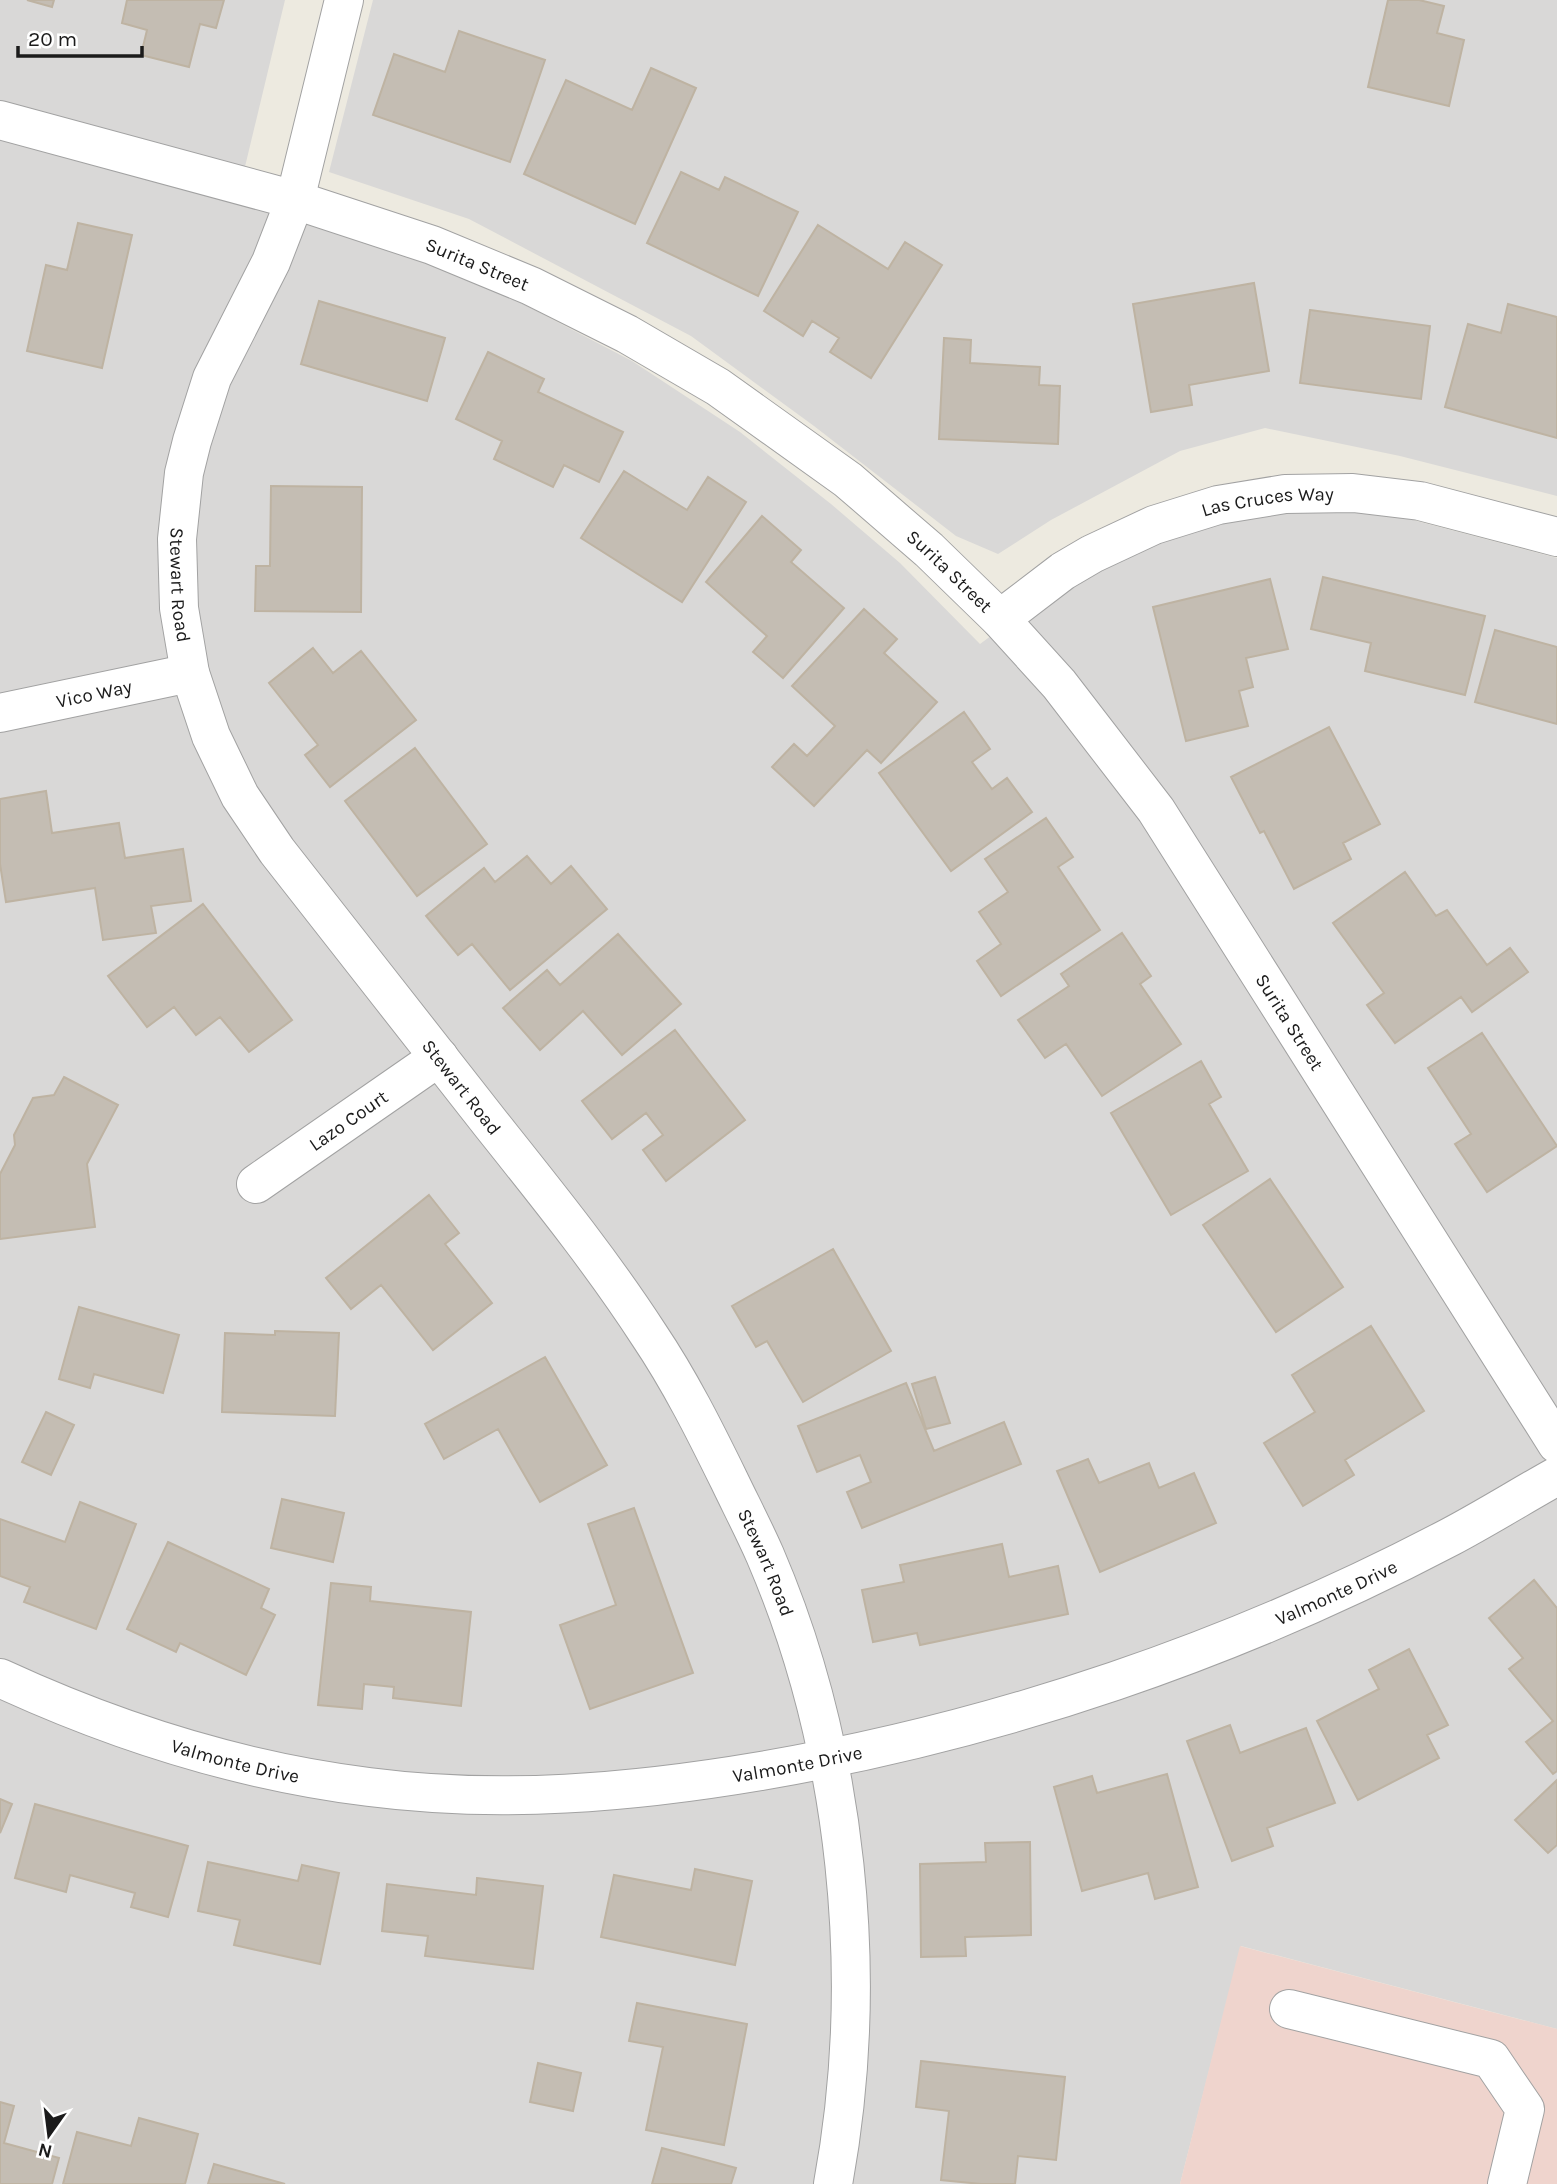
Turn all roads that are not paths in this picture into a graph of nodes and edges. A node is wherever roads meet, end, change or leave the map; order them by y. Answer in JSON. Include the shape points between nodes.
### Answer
{"nodes":[{"id":1,"x":344,"y":0,"type":"edge"},
{"id":2,"x":0,"y":120,"type":"edge"},
{"id":3,"x":295,"y":200,"type":"junction"},
{"id":4,"x":1557,"y":537,"type":"edge"},
{"id":5,"x":1000,"y":619,"type":"junction"},
{"id":6,"x":190,"y":673,"type":"junction"},
{"id":7,"x":0,"y":713,"type":"edge"},
{"id":8,"x":439,"y":1057,"type":"junction"},
{"id":9,"x":256,"y":1184,"type":"dead end"},
{"id":10,"x":1557,"y":1444,"type":"edge"},
{"id":11,"x":1557,"y":1476,"type":"edge"},
{"id":12,"x":0,"y":1678,"type":"edge"},
{"id":13,"x":828,"y":1759,"type":"junction"},
{"id":14,"x":1289,"y":2009,"type":"dead end"},
{"id":15,"x":833,"y":2184,"type":"edge"},
{"id":16,"x":1507,"y":2184,"type":"edge"}],
"edges":[{"from":1,"to":3,"type":"street","name":"Stewart Road"},
{"from":2,"to":3,"type":"street","name":"Surita Street"},
{"from":3,"to":5,"type":"street","name":"Surita Street","via":[[432,245],[531,286],[707,381],[848,480]]},
{"from":3,"to":6,"type":"street","name":"Stewart Road","via":[[271,262],[212,379],[191,441],[177,539],[179,608]]},
{"from":4,"to":5,"type":"street","name":"Las Cruces Way","via":[[1420,501],[1353,493],[1285,494],[1218,505],[1154,525],[1063,571]]},
{"from":5,"to":10,"type":"street","name":"Surita Street","via":[[1059,684],[1156,810]]},
{"from":6,"to":7,"type":"street","name":"Vico Way"},
{"from":6,"to":8,"type":"street","name":"Stewart Road","via":[[211,736],[240,796]]},
{"from":8,"to":9,"type":"street","name":"Lazo Court"},
{"from":8,"to":13,"type":"street","name":"Stewart Road","via":[[593,1254],[651,1336],[702,1424],[766,1555],[793,1629]]},
{"from":11,"to":13,"type":"street","name":"Valmonte Drive","via":[[1344,1590],[1196,1652],[968,1726]]},
{"from":12,"to":13,"type":"street","name":"Valmonte Drive","via":[[171,1746],[291,1776],[371,1788],[494,1796],[575,1794],[693,1782]]},
{"from":13,"to":15,"type":"street","name":"Stewart Road","via":[[842,1838],[851,1955],[850,2033]]},
{"from":14,"to":16,"type":"street","via":[[1491,2059],[1525,2109]]}]}
